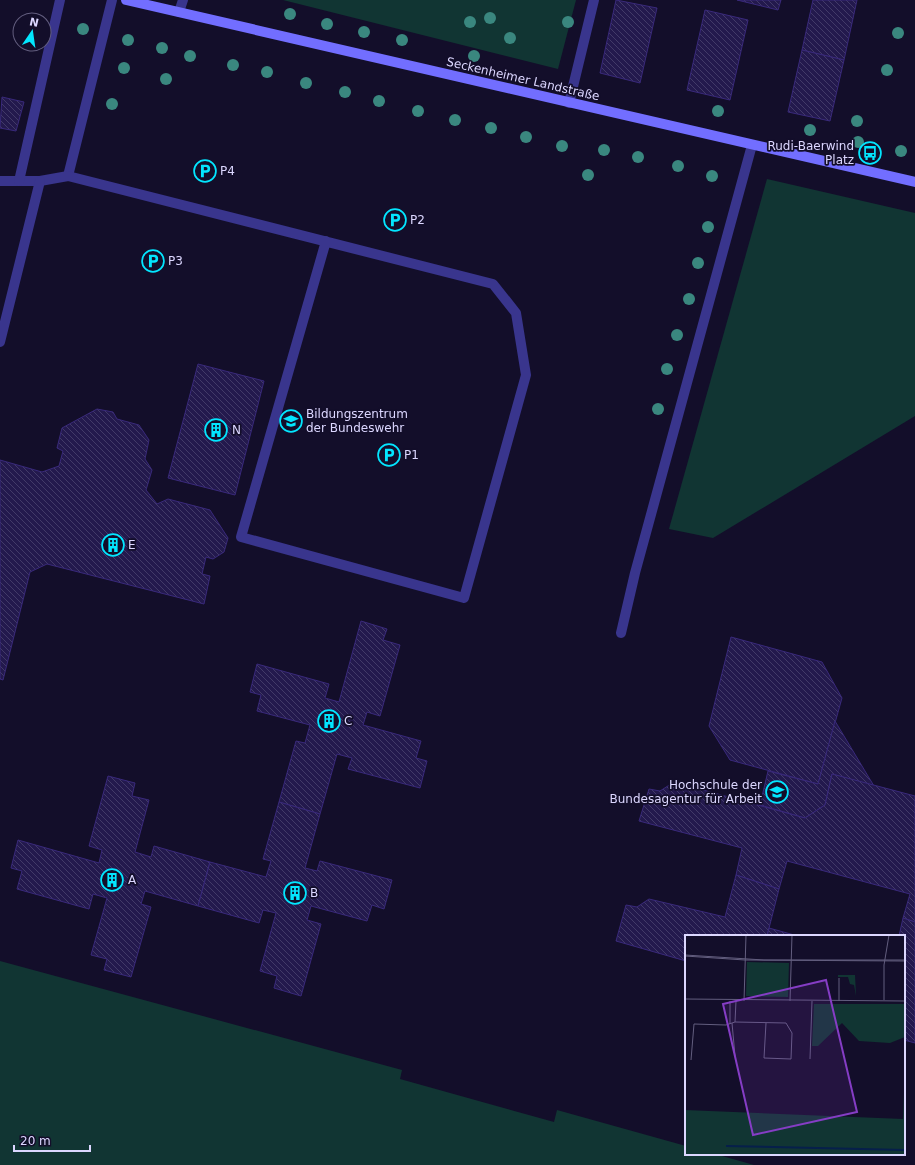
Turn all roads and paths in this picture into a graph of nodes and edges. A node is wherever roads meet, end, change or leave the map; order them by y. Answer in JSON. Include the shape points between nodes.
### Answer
{"nodes":[{"id":1,"x":60,"y":0,"type":"edge"},
{"id":2,"x":112,"y":0,"type":"edge"},
{"id":3,"x":126,"y":0,"type":"edge"},
{"id":4,"x":183,"y":0,"type":"edge"},
{"id":5,"x":594,"y":0,"type":"edge"},
{"id":6,"x":179,"y":12,"type":"junction"},
{"id":7,"x":569,"y":103,"type":"junction"},
{"id":8,"x":752,"y":145,"type":"junction"},
{"id":9,"x":68,"y":176,"type":"junction"},
{"id":10,"x":0,"y":181,"type":"edge"},
{"id":11,"x":19,"y":181,"type":"junction"},
{"id":12,"x":40,"y":181,"type":"junction"},
{"id":13,"x":915,"y":182,"type":"edge"},
{"id":14,"x":326,"y":242,"type":"junction"},
{"id":15,"x":0,"y":342,"type":"edge"},
{"id":16,"x":621,"y":633,"type":"dead end"}],
"edges":[{"from":1,"to":11,"type":"street"},
{"from":2,"to":9,"type":"street"},
{"from":3,"to":6,"type":"main road","name":"Seckenheimer Landstraße"},
{"from":4,"to":6,"type":"street"},
{"from":5,"to":7,"type":"street"},
{"from":6,"to":7,"type":"main road","name":"Seckenheimer Landstraße"},
{"from":7,"to":8,"type":"main road","name":"Seckenheimer Landstraße"},
{"from":8,"to":13,"type":"main road","name":"Seckenheimer Landstraße"},
{"from":8,"to":16,"type":"street","via":[[635,573]]},
{"from":9,"to":12,"type":"street"},
{"from":9,"to":14,"type":"street"},
{"from":10,"to":11,"type":"street"},
{"from":11,"to":12,"type":"street"},
{"from":12,"to":15,"type":"street"},
{"from":14,"to":14,"type":"street","via":[[241,537],[464,598],[526,375],[516,313],[493,284]]}]}
